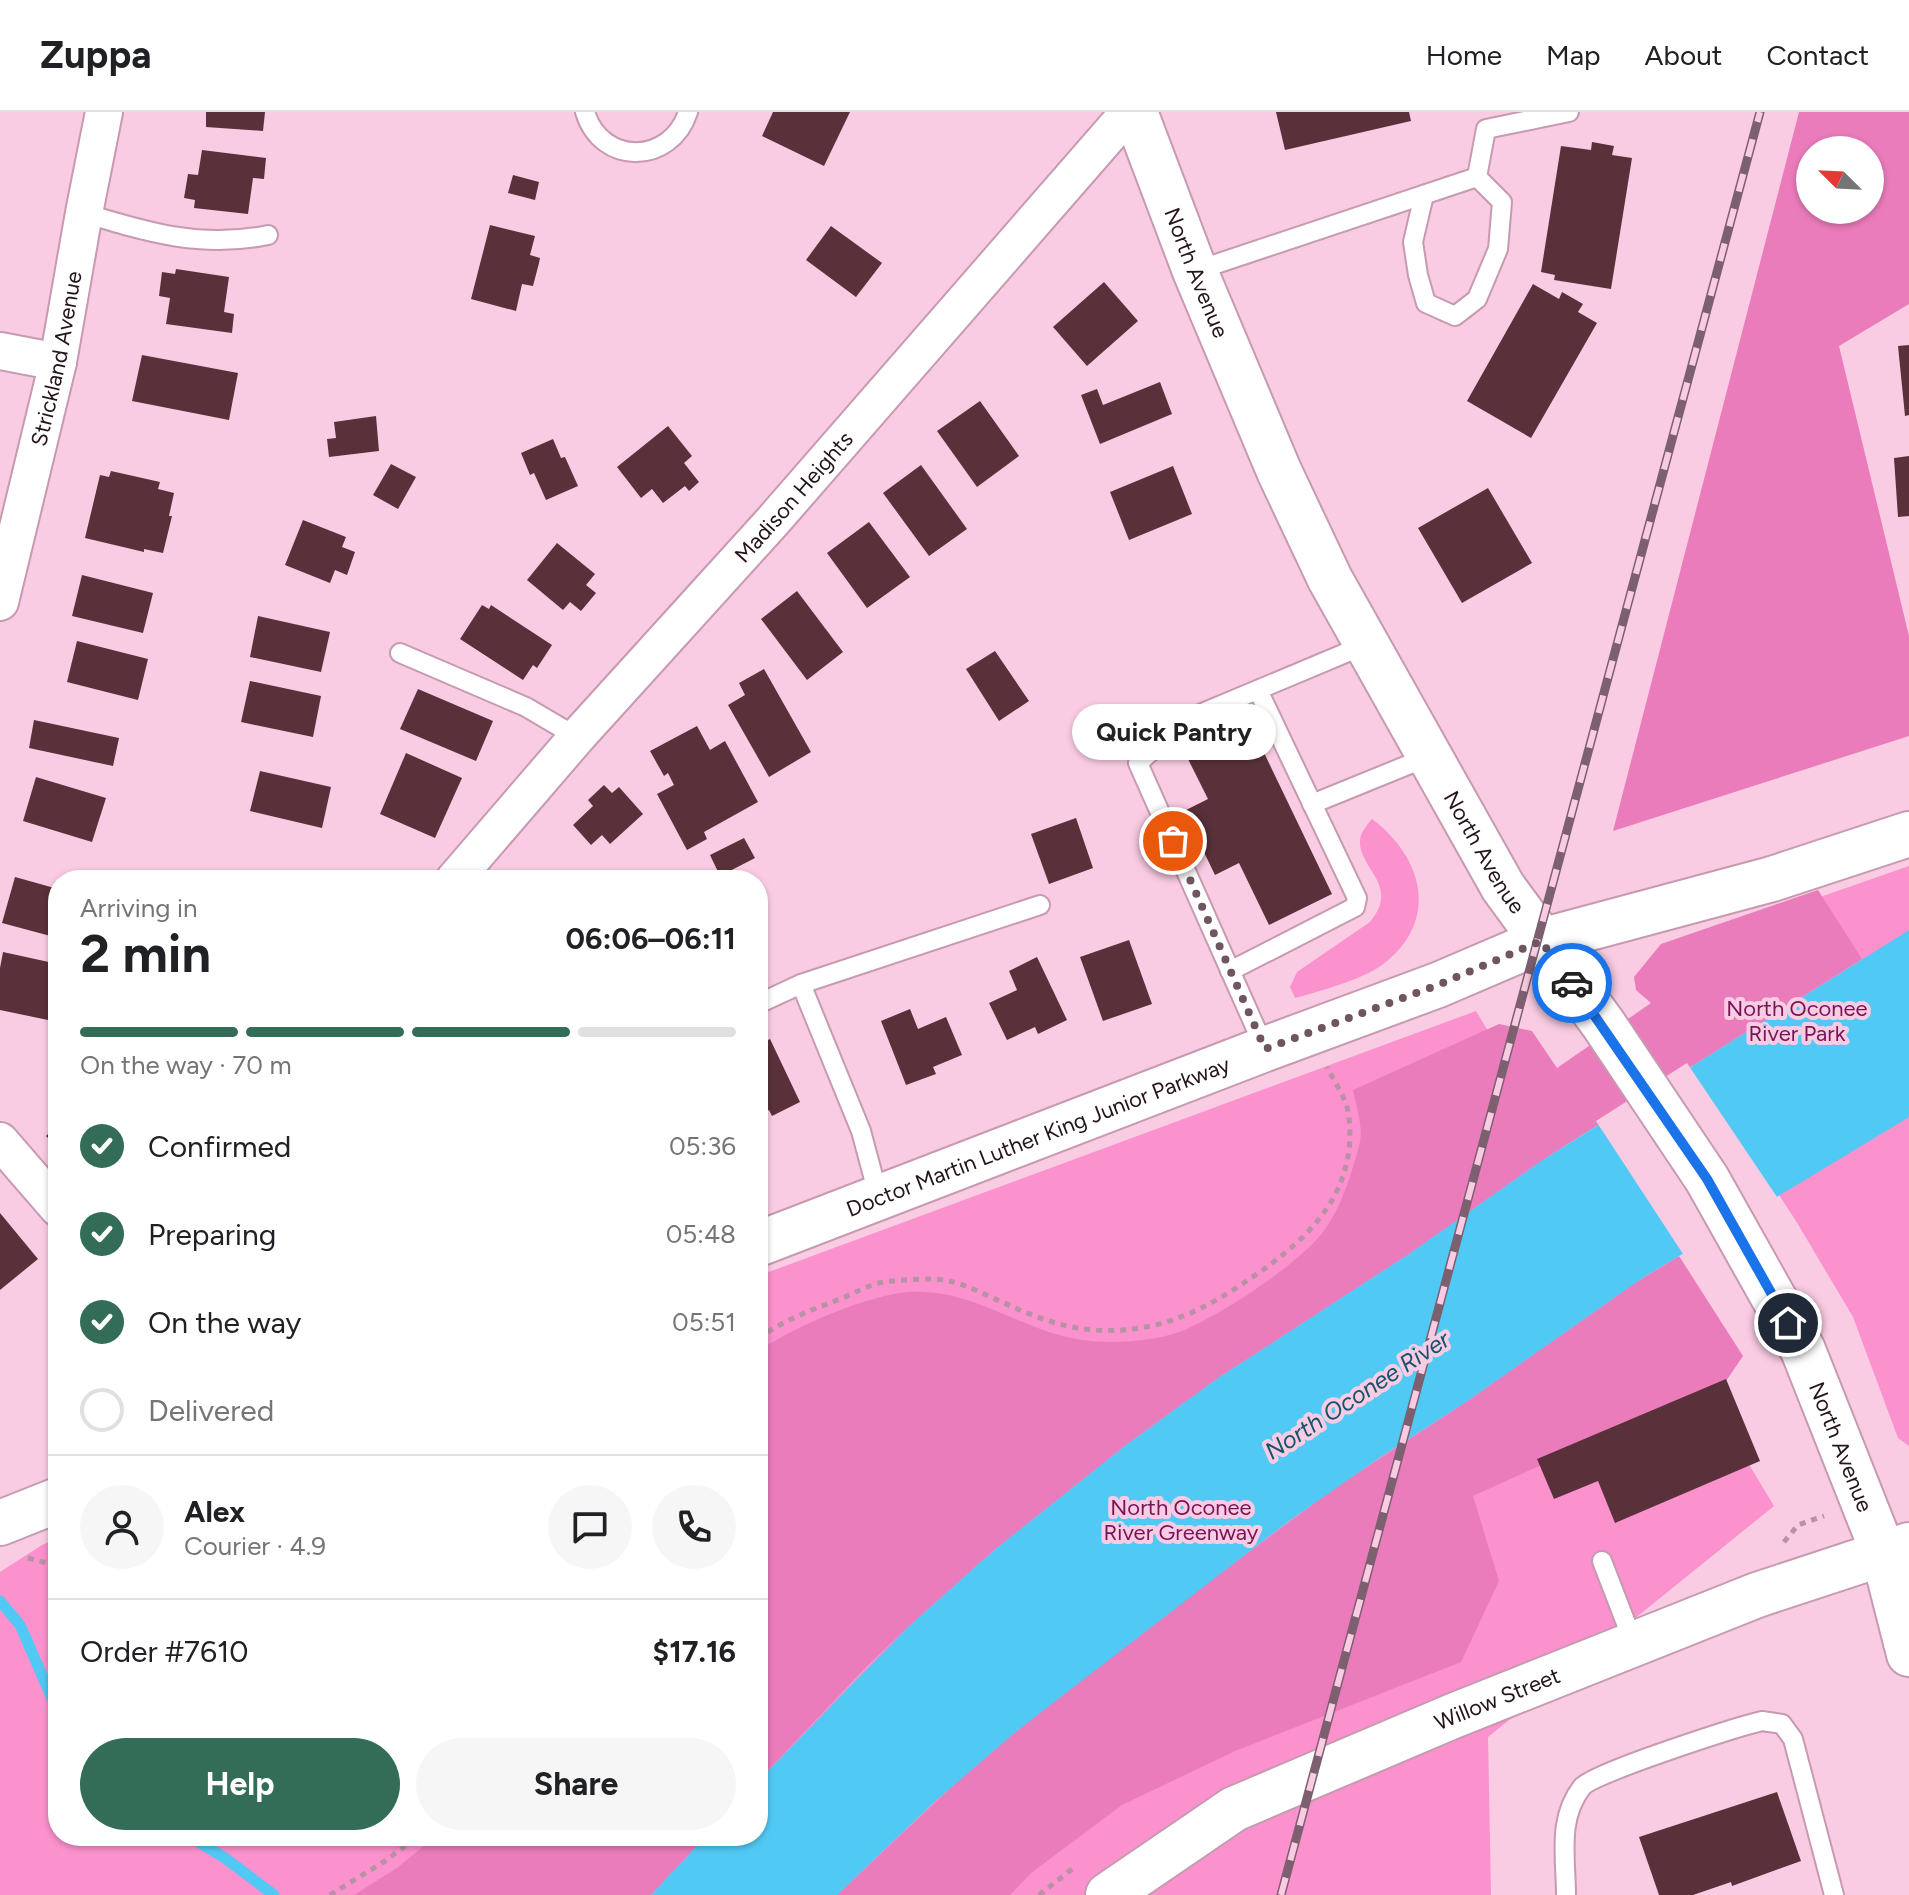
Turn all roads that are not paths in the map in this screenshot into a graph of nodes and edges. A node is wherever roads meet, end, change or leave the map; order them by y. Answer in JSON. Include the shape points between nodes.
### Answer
{"nodes":[{"id":1,"x":104,"y":112,"type":"edge"},
{"id":2,"x":585,"y":112,"type":"edge"},
{"id":3,"x":688,"y":112,"type":"edge"},
{"id":4,"x":1132,"y":112,"type":"edge"},
{"id":5,"x":1569,"y":112,"type":"edge"},
{"id":6,"x":1477,"y":177,"type":"junction"},
{"id":7,"x":1424,"y":195,"type":"junction"},
{"id":8,"x":84,"y":213,"type":"junction"},
{"id":9,"x":268,"y":235,"type":"dead end"},
{"id":10,"x":1195,"y":271,"type":"junction"},
{"id":11,"x":0,"y":351,"type":"edge"},
{"id":12,"x":58,"y":362,"type":"junction"},
{"id":13,"x":0,"y":602,"type":"edge"},
{"id":14,"x":1367,"y":644,"type":"junction"},
{"id":15,"x":400,"y":653,"type":"dead end"},
{"id":16,"x":1258,"y":690,"type":"junction"},
{"id":17,"x":577,"y":737,"type":"junction"},
{"id":18,"x":1430,"y":756,"type":"junction"},
{"id":19,"x":1312,"y":804,"type":"junction"},
{"id":20,"x":1909,"y":834,"type":"edge"},
{"id":21,"x":463,"y":870,"type":"edge"},
{"id":22,"x":1040,"y":905,"type":"dead end"},
{"id":23,"x":1541,"y":941,"type":"junction"},
{"id":24,"x":1230,"y":971,"type":"junction"},
{"id":25,"x":801,"y":984,"type":"junction"},
{"id":26,"x":768,"y":999,"type":"edge"},
{"id":27,"x":1265,"y":1049,"type":"junction"},
{"id":28,"x":0,"y":1141,"type":"edge"},
{"id":29,"x":48,"y":1196,"type":"edge"},
{"id":30,"x":879,"y":1198,"type":"junction"},
{"id":31,"x":768,"y":1240,"type":"edge"},
{"id":32,"x":48,"y":1504,"type":"edge"},
{"id":33,"x":0,"y":1523,"type":"edge"},
{"id":34,"x":1896,"y":1548,"type":"edge"},
{"id":35,"x":1602,"y":1561,"type":"dead end"},
{"id":36,"x":1634,"y":1644,"type":"junction"},
{"id":37,"x":1909,"y":1654,"type":"edge"},
{"id":38,"x":1108,"y":1895,"type":"edge"},
{"id":39,"x":1566,"y":1895,"type":"edge"},
{"id":40,"x":1834,"y":1895,"type":"edge"}],
"edges":[{"from":1,"to":8,"type":"street","name":"Strickland Avenue"},
{"from":2,"to":3,"type":"lane","via":[[598,137],[631,153],[666,144]]},
{"from":4,"to":10,"type":"main road","name":"North Avenue"},
{"from":4,"to":17,"type":"street","name":"Madison Heights"},
{"from":5,"to":6,"type":"lane","via":[[1486,129]]},
{"from":6,"to":7,"type":"lane"},
{"from":6,"to":7,"type":"lane","via":[[1502,202],[1498,249],[1477,299],[1455,316],[1426,303],[1418,275],[1413,242]]},
{"from":7,"to":10,"type":"lane"},
{"from":8,"to":9,"type":"lane","via":[[184,239],[239,241]]},
{"from":8,"to":12,"type":"street","name":"Strickland Avenue"},
{"from":10,"to":14,"type":"main road","name":"North Avenue","via":[[1279,471]]},
{"from":11,"to":12,"type":"street"},
{"from":12,"to":13,"type":"street","name":"Strickland Avenue"},
{"from":14,"to":16,"type":"lane"},
{"from":14,"to":18,"type":"main road","name":"North Avenue"},
{"from":15,"to":17,"type":"lane","via":[[526,707]]},
{"from":16,"to":19,"type":"lane"},
{"from":16,"to":24,"type":"lane","via":[[1188,719],[1138,763]]},
{"from":17,"to":21,"type":"street","name":"Madison Heights"},
{"from":18,"to":19,"type":"lane"},
{"from":18,"to":23,"type":"main road","name":"North Avenue","via":[[1503,887]]},
{"from":19,"to":24,"type":"lane","via":[[1357,898],[1355,907]]},
{"from":20,"to":23,"type":"main road","name":"Doctor Martin Luther King Junior Parkway","via":[[1745,887]]},
{"from":22,"to":25,"type":"lane"},
{"from":23,"to":27,"type":"main road","name":"Doctor Martin Luther King Junior Parkway"},
{"from":23,"to":34,"type":"main road","name":"North Avenue","via":[[1707,1179],[1803,1350]]},
{"from":24,"to":27,"type":"lane"},
{"from":25,"to":26,"type":"lane"},
{"from":25,"to":30,"type":"lane","via":[[861,1131]]},
{"from":27,"to":30,"type":"main road","name":"Doctor Martin Luther King Junior Parkway"},
{"from":28,"to":29,"type":"street"},
{"from":30,"to":31,"type":"main road","name":"Doctor Martin Luther King Junior Parkway"},
{"from":32,"to":33,"type":"main road"},
{"from":34,"to":36,"type":"main road","name":"Willow Street"},
{"from":34,"to":37,"type":"main road","name":"North Avenue"},
{"from":35,"to":36,"type":"lane"},
{"from":36,"to":38,"type":"main road","name":"Willow Street","via":[[1234,1809]]},
{"from":39,"to":40,"type":"lane","via":[[1563,1838],[1583,1785],[1762,1721],[1782,1724],[1793,1739]]}]}
